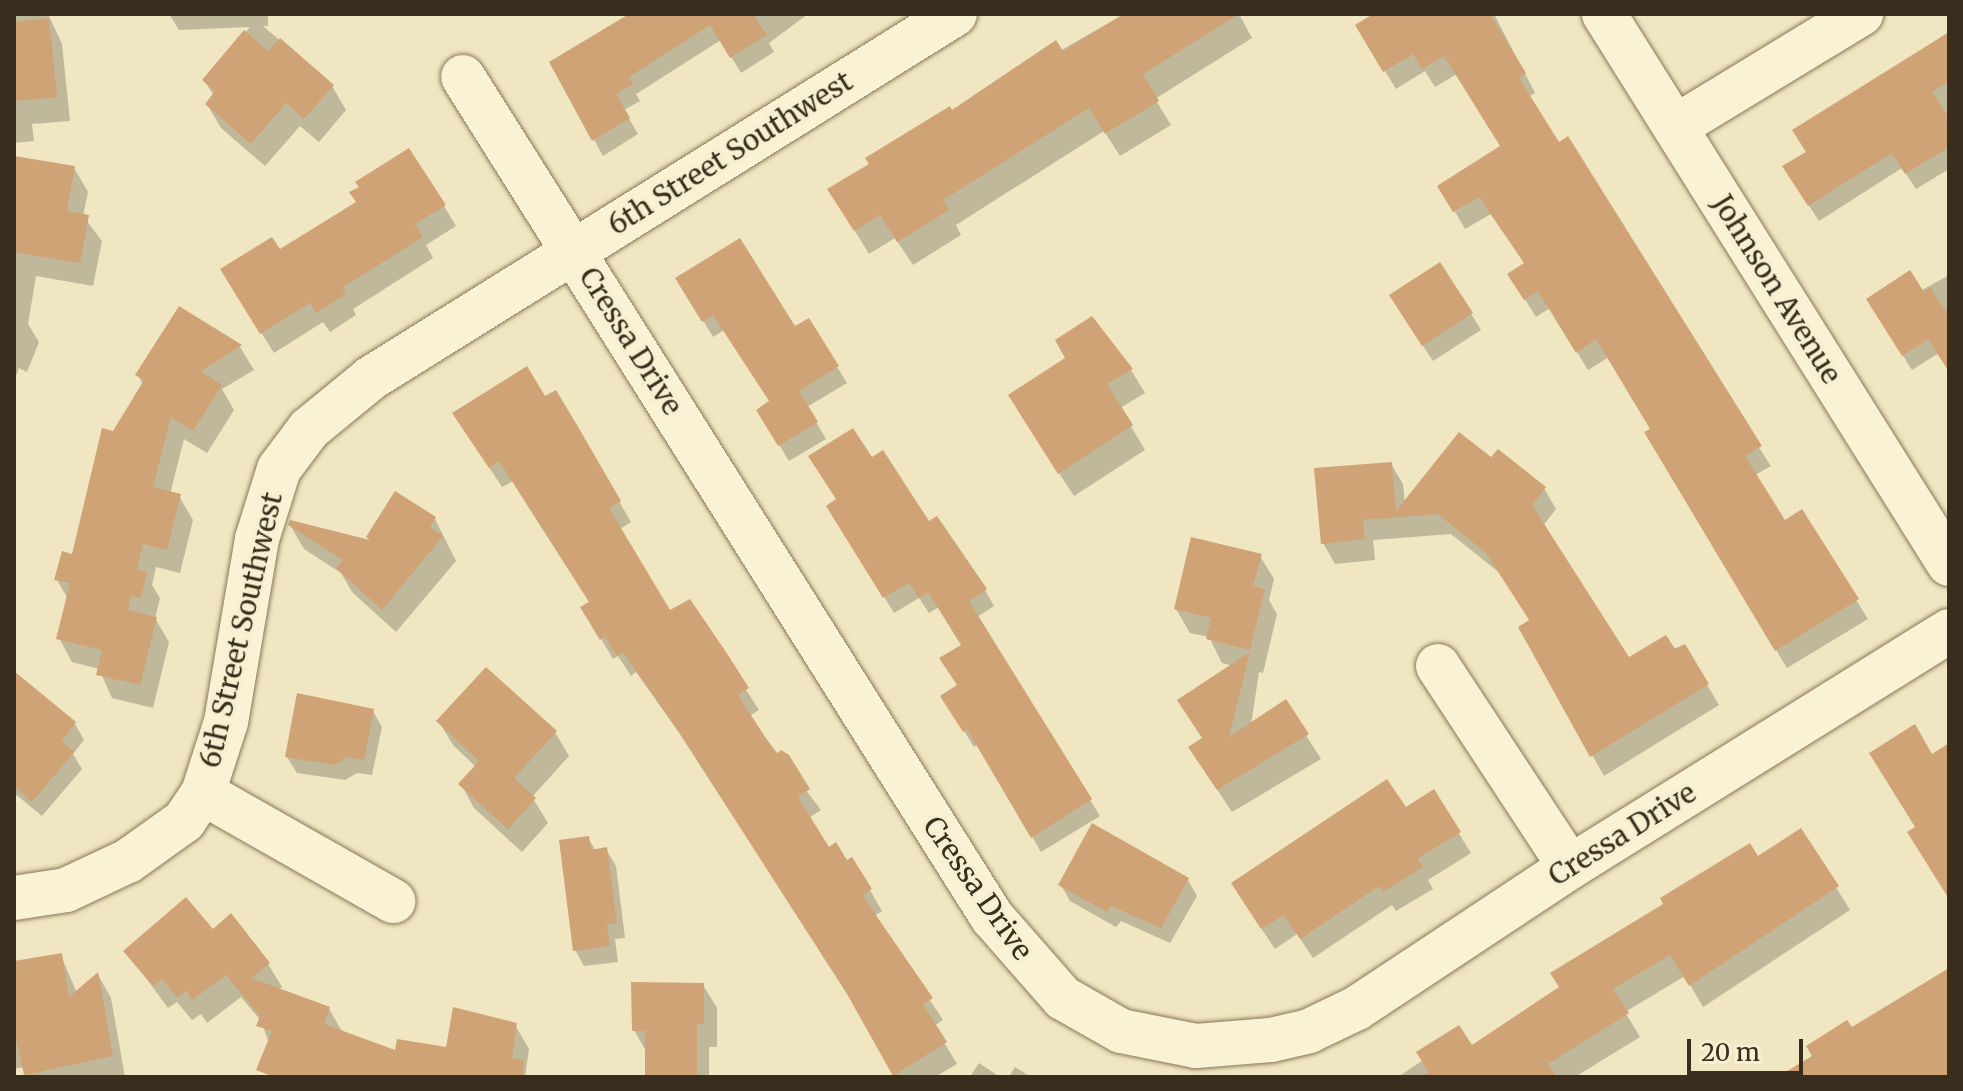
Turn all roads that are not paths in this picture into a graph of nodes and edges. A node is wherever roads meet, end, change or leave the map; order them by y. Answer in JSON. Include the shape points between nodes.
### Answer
{"nodes":[{"id":1,"x":955,"y":14,"type":"edge"},
{"id":2,"x":1604,"y":14,"type":"edge"},
{"id":3,"x":1861,"y":14,"type":"edge"},
{"id":4,"x":463,"y":77,"type":"dead end"},
{"id":5,"x":1675,"y":127,"type":"junction"},
{"id":6,"x":574,"y":249,"type":"junction"},
{"id":7,"x":1937,"y":518,"type":"edge"},
{"id":8,"x":1949,"y":564,"type":"edge"},
{"id":9,"x":1949,"y":631,"type":"edge"},
{"id":10,"x":1438,"y":666,"type":"dead end"},
{"id":11,"x":203,"y":793,"type":"junction"},
{"id":12,"x":1570,"y":867,"type":"junction"},
{"id":13,"x":14,"y":898,"type":"edge"},
{"id":14,"x":393,"y":901,"type":"dead end"}],
"edges":[{"from":1,"to":6,"type":"street","name":"6th Street Southwest"},
{"from":2,"to":5,"type":"street","name":"Johnson Avenue"},
{"from":3,"to":5,"type":"street"},
{"from":4,"to":6,"type":"street","name":"Cressa Drive"},
{"from":5,"to":7,"type":"street","name":"Johnson Avenue"},
{"from":6,"to":11,"type":"street","name":"6th Street Southwest","via":[[371,378],[309,429],[279,469],[257,539],[226,722]]},
{"from":6,"to":12,"type":"street","name":"Cressa Drive","via":[[992,917],[1063,998],[1121,1031],[1196,1046],[1309,1031],[1357,1008]]},
{"from":7,"to":8,"type":"street","name":"Johnson Avenue"},
{"from":9,"to":12,"type":"street","name":"Cressa Drive"},
{"from":10,"to":12,"type":"street"},
{"from":11,"to":13,"type":"street","name":"6th Street Southwest","via":[[184,821],[128,861],[66,890]]},
{"from":11,"to":14,"type":"street"}]}
